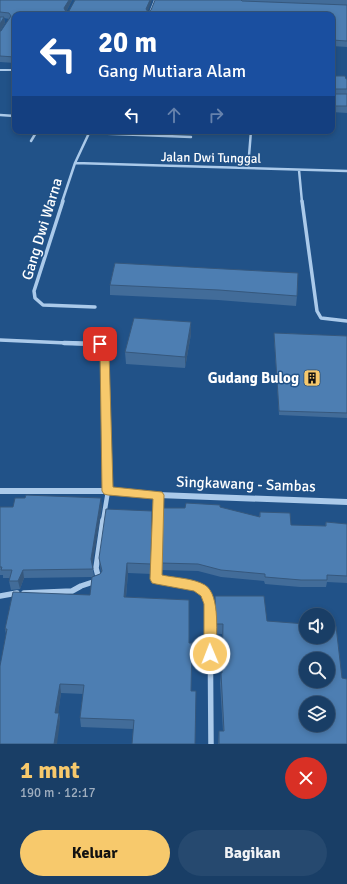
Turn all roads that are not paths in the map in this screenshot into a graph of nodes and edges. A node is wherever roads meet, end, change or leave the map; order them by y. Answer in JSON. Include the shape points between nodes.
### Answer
{"nodes":[{"id":1,"x":155,"y":0,"type":"edge"},
{"id":2,"x":150,"y":12,"type":"edge"},
{"id":3,"x":0,"y":70,"type":"edge"},
{"id":4,"x":12,"y":70,"type":"edge"},
{"id":5,"x":0,"y":115,"type":"edge"},
{"id":6,"x":12,"y":116,"type":"edge"},
{"id":7,"x":35,"y":134,"type":"edge"},
{"id":8,"x":88,"y":134,"type":"edge"},
{"id":9,"x":130,"y":134,"type":"edge"},
{"id":10,"x":251,"y":134,"type":"edge"},
{"id":11,"x":191,"y":137,"type":"dead end"},
{"id":12,"x":31,"y":141,"type":"dead end"},
{"id":13,"x":74,"y":163,"type":"junction"},
{"id":14,"x":248,"y":168,"type":"junction"},
{"id":15,"x":299,"y":170,"type":"junction"},
{"id":16,"x":347,"y":171,"type":"edge"},
{"id":17,"x":95,"y":306,"type":"dead end"},
{"id":18,"x":347,"y":321,"type":"edge"},
{"id":19,"x":0,"y":340,"type":"edge"},
{"id":20,"x":0,"y":491,"type":"edge"},
{"id":21,"x":108,"y":491,"type":"junction"},
{"id":22,"x":158,"y":495,"type":"junction"},
{"id":23,"x":347,"y":502,"type":"edge"},
{"id":24,"x":0,"y":596,"type":"edge"},
{"id":25,"x":211,"y":744,"type":"edge"}],
"edges":[{"from":1,"to":2,"type":"street"},
{"from":3,"to":4,"type":"street"},
{"from":5,"to":6,"type":"street"},
{"from":7,"to":12,"type":"street"},
{"from":8,"to":13,"type":"street","name":"Gang Dwi Warna"},
{"from":9,"to":11,"type":"street"},
{"from":10,"to":14,"type":"street"},
{"from":13,"to":14,"type":"street","name":"Jalan Dwi Tunggal"},
{"from":13,"to":17,"type":"street","name":"Gang Dwi Warna","via":[[34,291],[34,299],[43,305]]},
{"from":14,"to":15,"type":"street","name":"Jalan Dwi Tunggal"},
{"from":15,"to":16,"type":"street","name":"Jalan Dwi Tunggal"},
{"from":15,"to":18,"type":"street","via":[[317,311],[321,318]]},
{"from":19,"to":21,"type":"street","via":[[100,344],[104,348]]},
{"from":20,"to":21,"type":"street","name":"Singkawang - Sambas"},
{"from":21,"to":22,"type":"street","name":"Singkawang - Sambas"},
{"from":21,"to":24,"type":"street","via":[[97,557],[99,580],[72,591]]},
{"from":22,"to":23,"type":"street","name":"Singkawang - Sambas"},
{"from":22,"to":25,"type":"street","via":[[156,579],[196,586],[207,594],[210,604]]}]}
